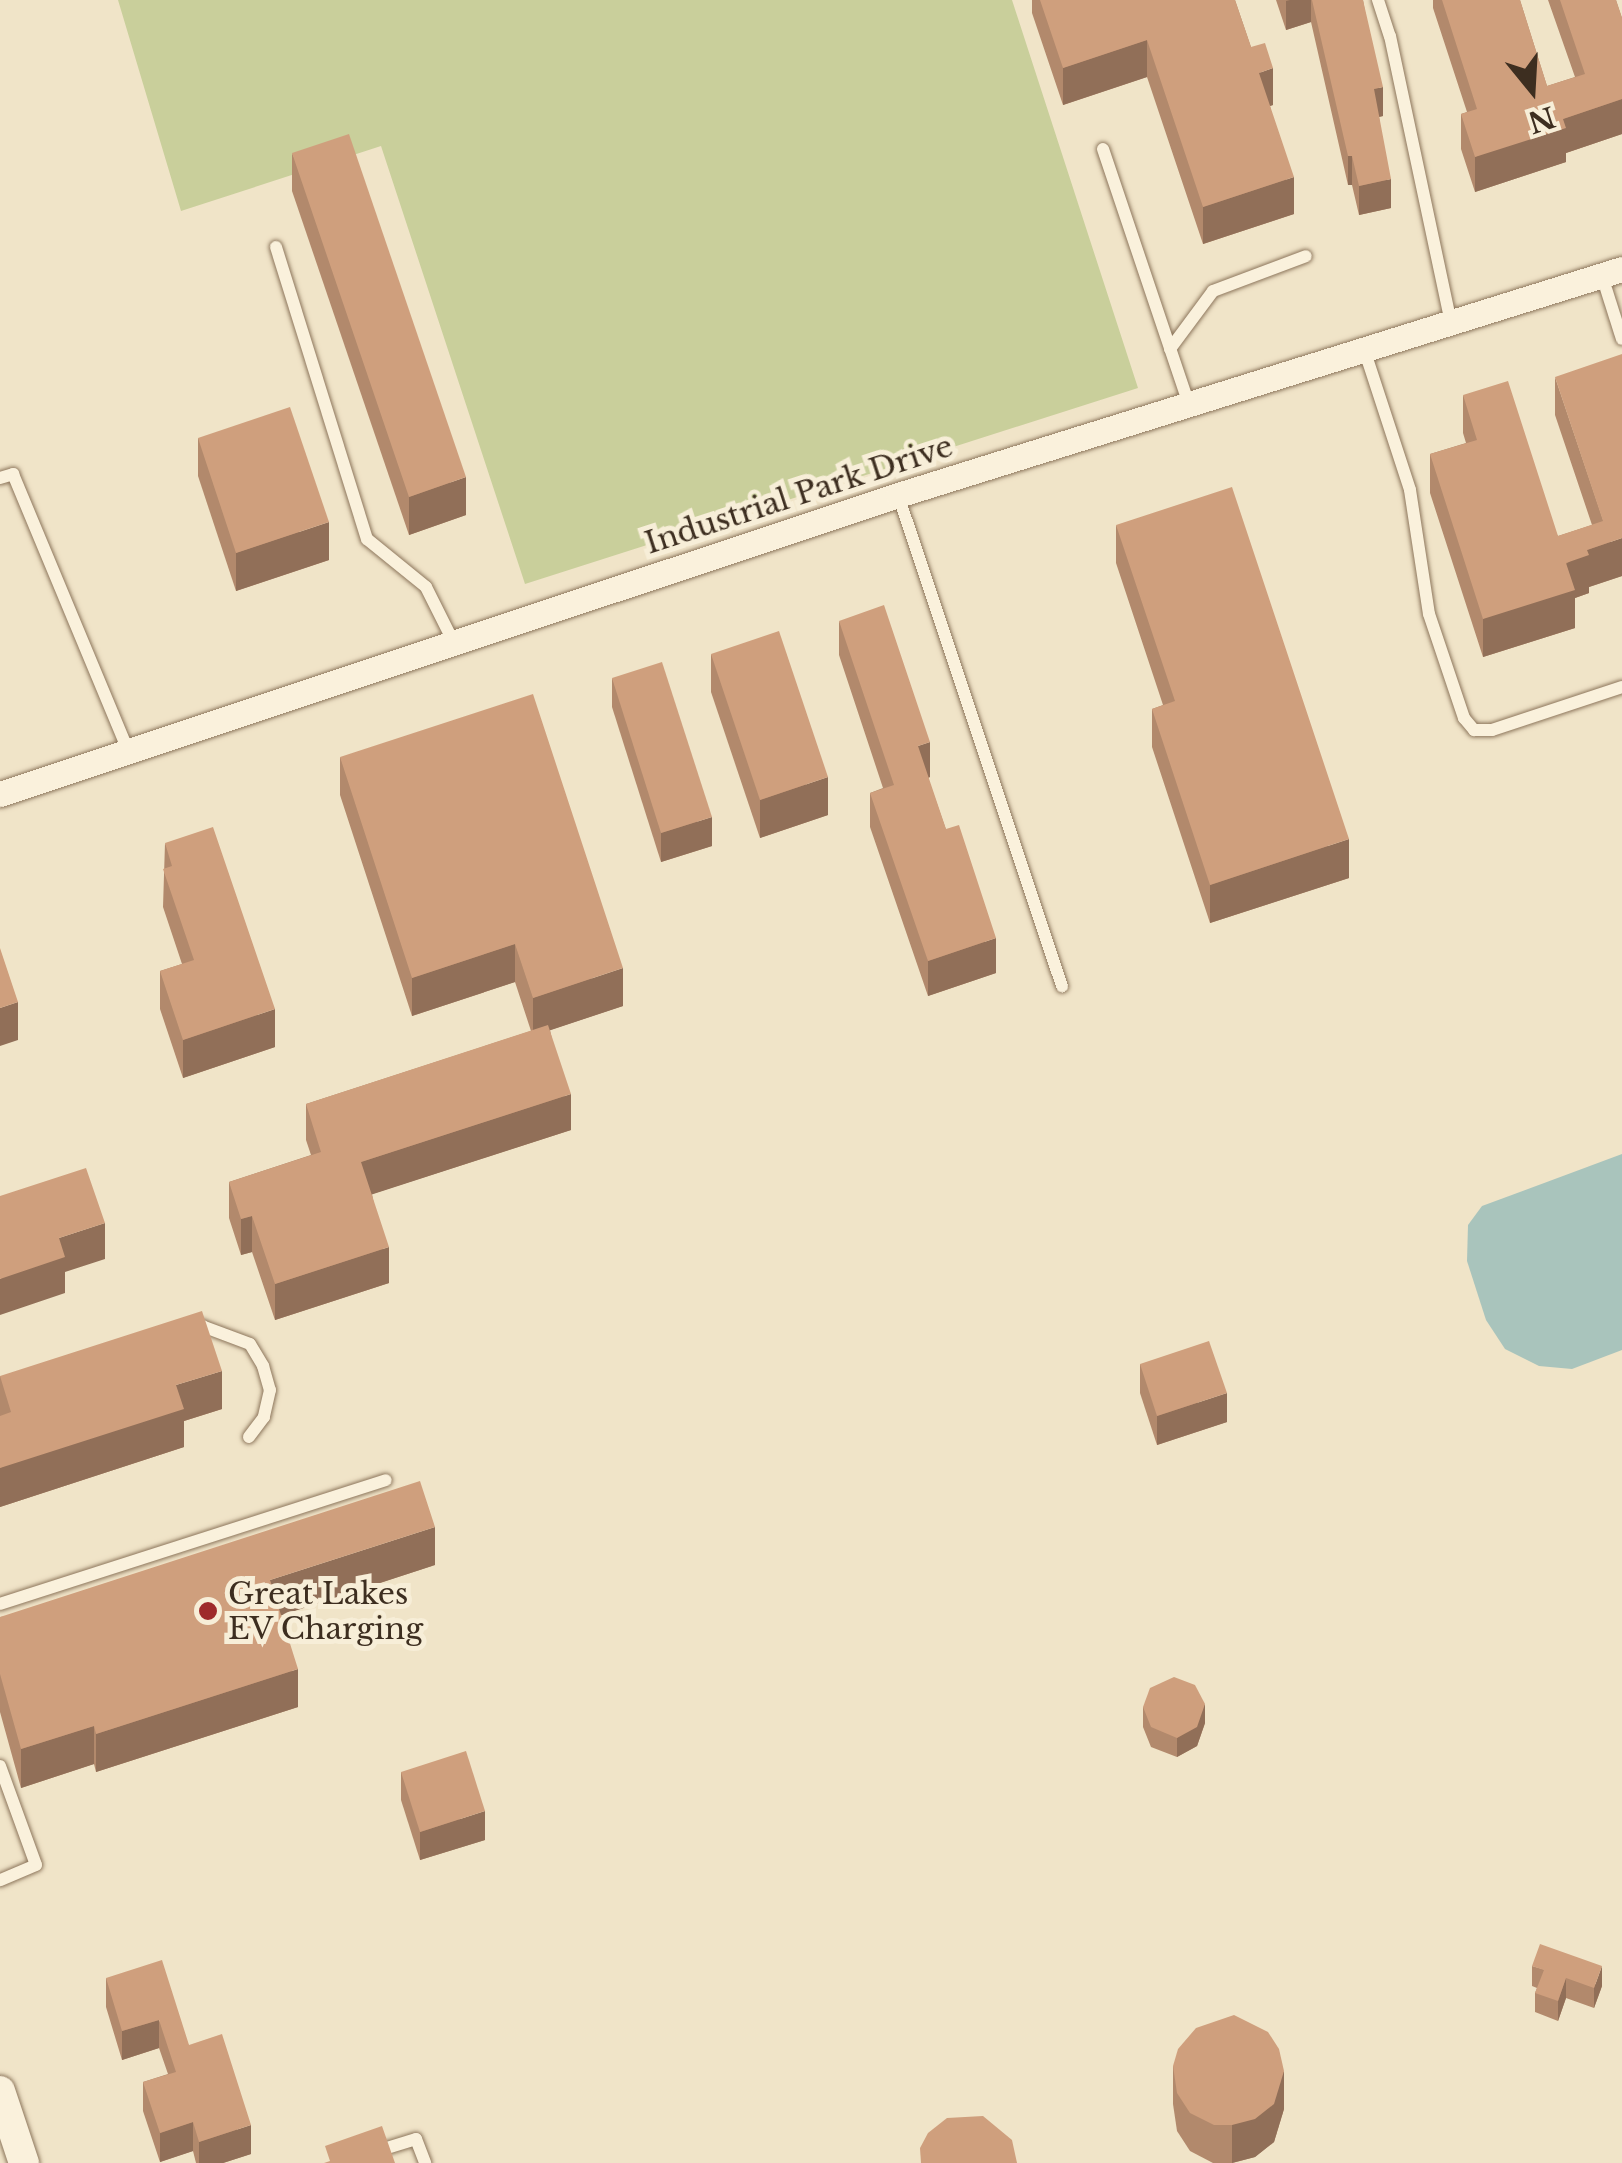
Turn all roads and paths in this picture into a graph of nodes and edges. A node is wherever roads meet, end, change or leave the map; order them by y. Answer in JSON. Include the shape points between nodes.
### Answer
{"nodes":[{"id":1,"x":1378,"y":0,"type":"edge"},
{"id":2,"x":1103,"y":149,"type":"dead end"},
{"id":3,"x":276,"y":247,"type":"dead end"},
{"id":4,"x":1306,"y":256,"type":"dead end"},
{"id":5,"x":1612,"y":273,"type":"edge"},
{"id":6,"x":1451,"y":323,"type":"junction"},
{"id":7,"x":1622,"y":339,"type":"edge"},
{"id":8,"x":1170,"y":350,"type":"junction"},
{"id":9,"x":1364,"y":350,"type":"junction"},
{"id":10,"x":1189,"y":404,"type":"junction"},
{"id":11,"x":0,"y":478,"type":"edge"},
{"id":12,"x":898,"y":496,"type":"junction"},
{"id":13,"x":454,"y":644,"type":"junction"},
{"id":14,"x":1622,"y":687,"type":"edge"},
{"id":15,"x":128,"y":752,"type":"junction"},
{"id":16,"x":0,"y":794,"type":"edge"},
{"id":17,"x":1062,"y":986,"type":"dead end"},
{"id":18,"x":184,"y":1332,"type":"edge"},
{"id":19,"x":249,"y":1437,"type":"dead end"},
{"id":20,"x":386,"y":1480,"type":"dead end"},
{"id":21,"x":0,"y":1604,"type":"edge"},
{"id":22,"x":0,"y":1766,"type":"edge"},
{"id":23,"x":0,"y":1880,"type":"edge"},
{"id":24,"x":0,"y":2091,"type":"edge"},
{"id":25,"x":357,"y":2157,"type":"edge"},
{"id":26,"x":24,"y":2163,"type":"edge"},
{"id":27,"x":425,"y":2163,"type":"edge"}],
"edges":[{"from":1,"to":6,"type":"lane"},
{"from":2,"to":8,"type":"lane"},
{"from":3,"to":13,"type":"lane","via":[[367,538],[426,587]]},
{"from":4,"to":8,"type":"lane","via":[[1213,291]]},
{"from":5,"to":6,"type":"street","name":"Industrial Park Drive"},
{"from":5,"to":7,"type":"lane"},
{"from":6,"to":9,"type":"street","name":"Industrial Park Drive"},
{"from":8,"to":10,"type":"lane"},
{"from":9,"to":10,"type":"street","name":"Industrial Park Drive"},
{"from":9,"to":14,"type":"lane","via":[[1410,490],[1430,614],[1464,718],[1474,730],[1492,730]]},
{"from":10,"to":12,"type":"street","name":"Industrial Park Drive"},
{"from":11,"to":15,"type":"lane","via":[[14,474]]},
{"from":12,"to":13,"type":"street","name":"Industrial Park Drive"},
{"from":12,"to":17,"type":"lane"},
{"from":13,"to":15,"type":"street","name":"Industrial Park Drive"},
{"from":15,"to":16,"type":"street","name":"Industrial Park Drive"},
{"from":18,"to":19,"type":"lane","via":[[202,1326],[250,1344],[270,1390],[264,1416]]},
{"from":20,"to":21,"type":"lane"},
{"from":22,"to":23,"type":"lane","via":[[36,1865]]},
{"from":24,"to":26,"type":"street"},
{"from":25,"to":27,"type":"lane","via":[[416,2139]]}]}
